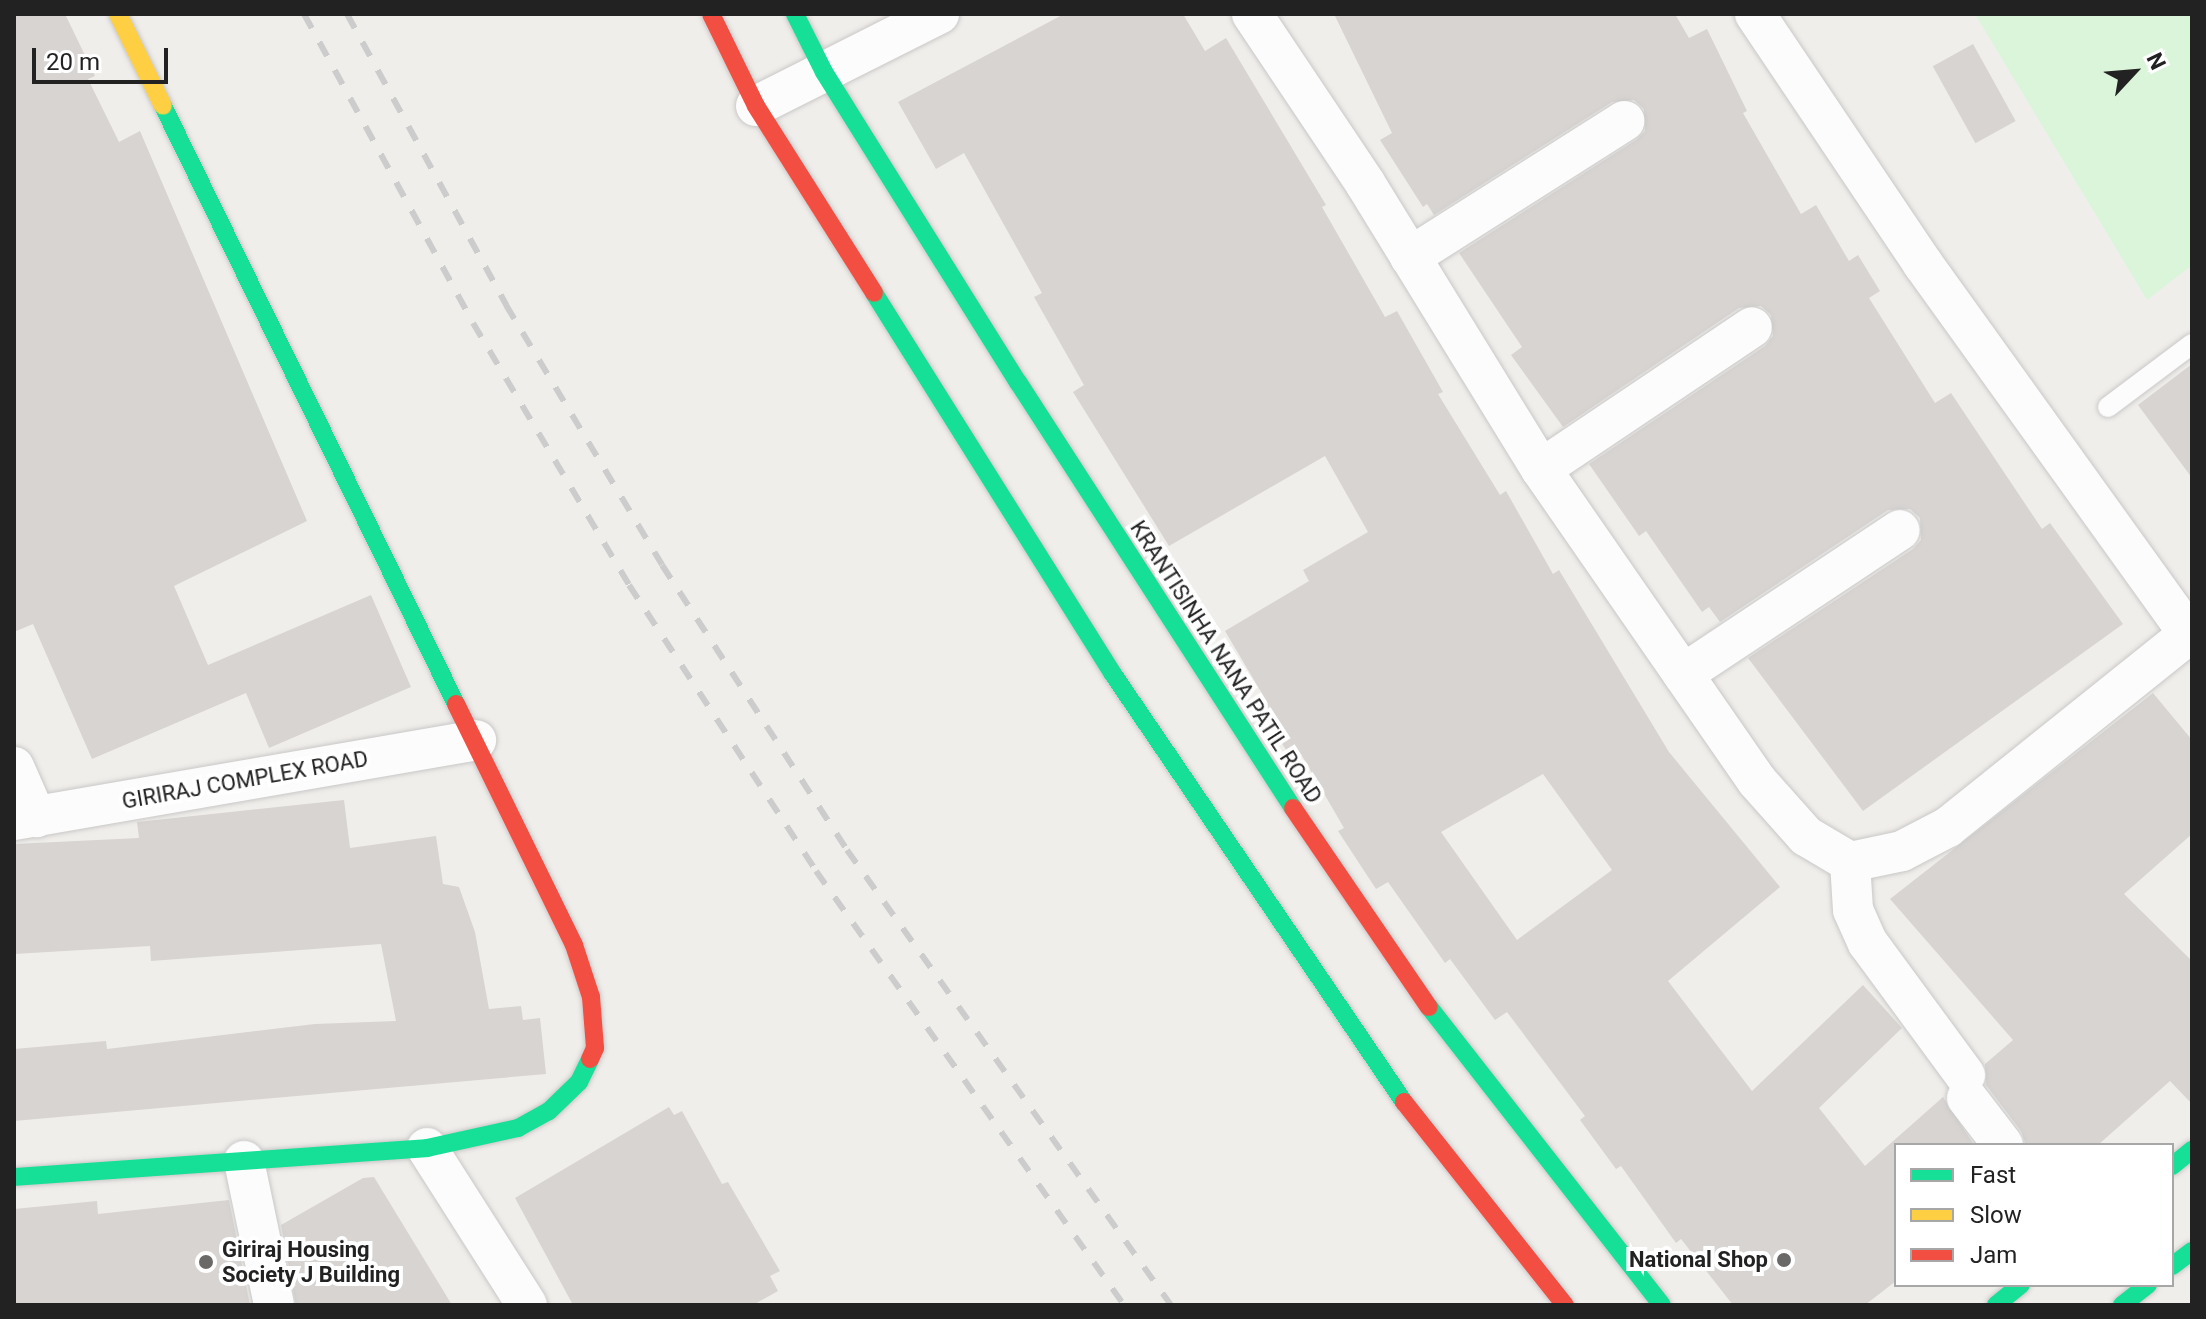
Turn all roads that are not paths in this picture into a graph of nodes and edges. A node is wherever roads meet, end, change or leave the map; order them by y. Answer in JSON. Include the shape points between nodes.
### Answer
{"nodes":[{"id":1,"x":118,"y":14,"type":"edge"},
{"id":2,"x":711,"y":14,"type":"edge"},
{"id":3,"x":795,"y":14,"type":"edge"},
{"id":4,"x":939,"y":14,"type":"edge"},
{"id":5,"x":1755,"y":14,"type":"edge"},
{"id":6,"x":1256,"y":15,"type":"edge"},
{"id":7,"x":824,"y":72,"type":"junction"},
{"id":8,"x":756,"y":106,"type":"junction"},
{"id":9,"x":1624,"y":121,"type":"dead end"},
{"id":10,"x":1410,"y":257,"type":"junction"},
{"id":11,"x":1752,"y":327,"type":"dead end"},
{"id":12,"x":2192,"y":344,"type":"edge"},
{"id":13,"x":2108,"y":407,"type":"dead end"},
{"id":14,"x":1541,"y":469,"type":"junction"},
{"id":15,"x":1900,"y":530,"type":"dead end"},
{"id":16,"x":2190,"y":636,"type":"edge"},
{"id":17,"x":1683,"y":674,"type":"junction"},
{"id":18,"x":476,"y":740,"type":"junction"},
{"id":19,"x":14,"y":767,"type":"edge"},
{"id":20,"x":25,"y":819,"type":"edge"},
{"id":21,"x":1850,"y":862,"type":"junction"},
{"id":22,"x":2002,"y":1143,"type":"edge"},
{"id":23,"x":427,"y":1148,"type":"junction"},
{"id":24,"x":2192,"y":1150,"type":"edge"},
{"id":25,"x":244,"y":1161,"type":"junction"},
{"id":26,"x":2174,"y":1164,"type":"edge"},
{"id":27,"x":14,"y":1177,"type":"edge"},
{"id":28,"x":2192,"y":1251,"type":"edge"},
{"id":29,"x":2174,"y":1264,"type":"edge"},
{"id":30,"x":2018,"y":1287,"type":"edge"},
{"id":31,"x":2145,"y":1287,"type":"edge"},
{"id":32,"x":274,"y":1305,"type":"edge"},
{"id":33,"x":527,"y":1305,"type":"edge"},
{"id":34,"x":1565,"y":1305,"type":"edge"},
{"id":35,"x":1662,"y":1305,"type":"edge"},
{"id":36,"x":1996,"y":1305,"type":"edge"},
{"id":37,"x":2122,"y":1305,"type":"edge"}],
"edges":[{"from":1,"to":18,"type":"main road"},
{"from":2,"to":8,"type":"main road"},
{"from":3,"to":7,"type":"main road","name":"KRANTISINHA NANA PATIL ROAD"},
{"from":4,"to":7,"type":"street"},
{"from":5,"to":16,"type":"street","via":[[1923,264]]},
{"from":6,"to":10,"type":"street"},
{"from":7,"to":8,"type":"street"},
{"from":7,"to":35,"type":"main road","name":"KRANTISINHA NANA PATIL ROAD","via":[[1176,633],[1348,892],[1473,1070]]},
{"from":8,"to":34,"type":"main road","via":[[1113,674],[1286,934],[1413,1115]]},
{"from":9,"to":10,"type":"street"},
{"from":10,"to":14,"type":"street"},
{"from":11,"to":14,"type":"street"},
{"from":12,"to":13,"type":"lane"},
{"from":14,"to":17,"type":"street"},
{"from":15,"to":17,"type":"street"},
{"from":16,"to":21,"type":"street","via":[[1948,827],[1902,851]]},
{"from":17,"to":21,"type":"street","via":[[1757,781],[1806,836]]},
{"from":18,"to":20,"type":"street","name":"GIRIRAJ COMPLEX ROAD"},
{"from":18,"to":23,"type":"main road","via":[[574,945],[591,997],[595,1048],[579,1082],[549,1111],[518,1128]]},
{"from":19,"to":20,"type":"street"},
{"from":21,"to":22,"type":"street","via":[[1853,910],[1868,943]]},
{"from":23,"to":25,"type":"main road"},
{"from":23,"to":33,"type":"street"},
{"from":24,"to":26,"type":"main road"},
{"from":25,"to":27,"type":"main road"},
{"from":25,"to":32,"type":"street"},
{"from":28,"to":29,"type":"main road"},
{"from":30,"to":36,"type":"main road"},
{"from":31,"to":37,"type":"main road"}]}
